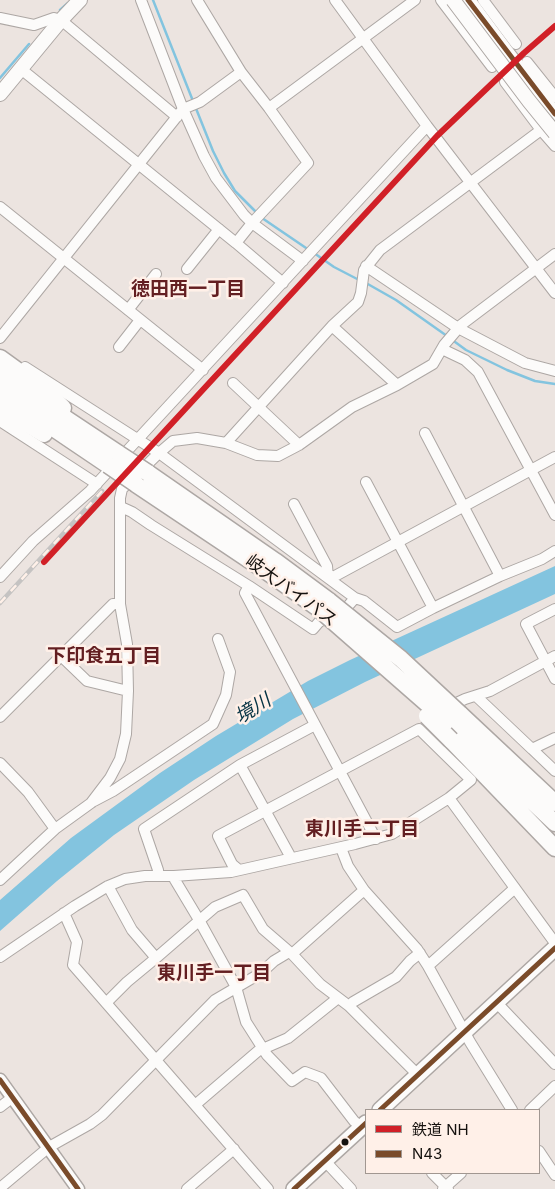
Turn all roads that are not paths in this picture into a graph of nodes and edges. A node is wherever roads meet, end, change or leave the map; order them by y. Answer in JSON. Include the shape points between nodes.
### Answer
{"nodes":[{"id":1,"x":80,"y":0,"type":"edge"},
{"id":2,"x":141,"y":0,"type":"edge"},
{"id":3,"x":197,"y":0,"type":"edge"},
{"id":4,"x":335,"y":0,"type":"edge"},
{"id":5,"x":415,"y":0,"type":"edge"},
{"id":6,"x":441,"y":0,"type":"edge"},
{"id":7,"x":453,"y":0,"type":"edge"},
{"id":8,"x":468,"y":0,"type":"edge"},
{"id":9,"x":483,"y":0,"type":"edge"},
{"id":10,"x":0,"y":18,"type":"edge"},
{"id":11,"x":61,"y":20,"type":"junction"},
{"id":12,"x":363,"y":39,"type":"junction"},
{"id":13,"x":516,"y":44,"type":"dead end"},
{"id":14,"x":527,"y":62,"type":"dead end"},
{"id":15,"x":492,"y":67,"type":"dead end"},
{"id":16,"x":21,"y":69,"type":"junction"},
{"id":17,"x":241,"y":72,"type":"junction"},
{"id":18,"x":505,"y":82,"type":"dead end"},
{"id":19,"x":0,"y":94,"type":"edge"},
{"id":20,"x":555,"y":97,"type":"edge"},
{"id":21,"x":269,"y":108,"type":"junction"},
{"id":22,"x":183,"y":111,"type":"junction"},
{"id":23,"x":555,"y":114,"type":"edge"},
{"id":24,"x":555,"y":120,"type":"edge"},
{"id":25,"x":427,"y":126,"type":"junction"},
{"id":26,"x":548,"y":132,"type":"edge"},
{"id":27,"x":555,"y":146,"type":"edge"},
{"id":28,"x":140,"y":165,"type":"junction"},
{"id":29,"x":471,"y":182,"type":"junction"},
{"id":30,"x":0,"y":207,"type":"edge"},
{"id":31,"x":254,"y":221,"type":"junction"},
{"id":32,"x":219,"y":230,"type":"junction"},
{"id":33,"x":236,"y":243,"type":"junction"},
{"id":34,"x":555,"y":254,"type":"edge"},
{"id":35,"x":64,"y":258,"type":"junction"},
{"id":36,"x":304,"y":259,"type":"junction"},
{"id":37,"x":365,"y":268,"type":"junction"},
{"id":38,"x":537,"y":268,"type":"junction"},
{"id":39,"x":187,"y":269,"type":"dead end"},
{"id":40,"x":156,"y":274,"type":"dead end"},
{"id":41,"x":283,"y":283,"type":"junction"},
{"id":42,"x":555,"y":293,"type":"edge"},
{"id":43,"x":128,"y":310,"type":"junction"},
{"id":44,"x":140,"y":320,"type":"junction"},
{"id":45,"x":332,"y":326,"type":"junction"},
{"id":46,"x":456,"y":330,"type":"junction"},
{"id":47,"x":0,"y":338,"type":"edge"},
{"id":48,"x":119,"y":347,"type":"dead end"},
{"id":49,"x":443,"y":347,"type":"junction"},
{"id":50,"x":0,"y":350,"type":"edge"},
{"id":51,"x":0,"y":358,"type":"edge"},
{"id":52,"x":203,"y":370,"type":"junction"},
{"id":53,"x":555,"y":371,"type":"edge"},
{"id":54,"x":0,"y":375,"type":"edge"},
{"id":55,"x":233,"y":383,"type":"dead end"},
{"id":56,"x":397,"y":385,"type":"junction"},
{"id":57,"x":8,"y":390,"type":"edge"},
{"id":58,"x":259,"y":406,"type":"junction"},
{"id":59,"x":0,"y":421,"type":"edge"},
{"id":60,"x":424,"y":433,"type":"dead end"},
{"id":61,"x":83,"y":440,"type":"junction"},
{"id":62,"x":138,"y":440,"type":"junction"},
{"id":63,"x":226,"y":443,"type":"junction"},
{"id":64,"x":299,"y":445,"type":"junction"},
{"id":65,"x":159,"y":453,"type":"junction"},
{"id":66,"x":555,"y":457,"type":"edge"},
{"id":67,"x":530,"y":470,"type":"junction"},
{"id":68,"x":366,"y":482,"type":"dead end"},
{"id":69,"x":97,"y":484,"type":"junction"},
{"id":70,"x":294,"y":504,"type":"dead end"},
{"id":71,"x":464,"y":506,"type":"junction"},
{"id":72,"x":121,"y":507,"type":"junction"},
{"id":73,"x":555,"y":515,"type":"edge"},
{"id":74,"x":397,"y":542,"type":"junction"},
{"id":75,"x":555,"y":550,"type":"edge"},
{"id":76,"x":500,"y":576,"type":"junction"},
{"id":77,"x":0,"y":577,"type":"edge"},
{"id":78,"x":328,"y":577,"type":"junction"},
{"id":79,"x":249,"y":586,"type":"junction"},
{"id":80,"x":355,"y":598,"type":"junction"},
{"id":81,"x":120,"y":604,"type":"junction"},
{"id":82,"x":434,"y":608,"type":"junction"},
{"id":83,"x":555,"y":609,"type":"edge"},
{"id":84,"x":218,"y":639,"type":"dead end"},
{"id":85,"x":61,"y":656,"type":"junction"},
{"id":86,"x":550,"y":658,"type":"edge"},
{"id":87,"x":394,"y":663,"type":"junction"},
{"id":88,"x":555,"y":680,"type":"edge"},
{"id":89,"x":128,"y":691,"type":"junction"},
{"id":90,"x":463,"y":710,"type":"junction"},
{"id":91,"x":0,"y":717,"type":"edge"},
{"id":92,"x":314,"y":721,"type":"junction"},
{"id":93,"x":419,"y":729,"type":"junction"},
{"id":94,"x":555,"y":738,"type":"edge"},
{"id":95,"x":532,"y":749,"type":"junction"},
{"id":96,"x":0,"y":763,"type":"edge"},
{"id":97,"x":240,"y":765,"type":"junction"},
{"id":98,"x":341,"y":770,"type":"junction"},
{"id":99,"x":555,"y":771,"type":"edge"},
{"id":100,"x":555,"y":789,"type":"edge"},
{"id":101,"x":449,"y":798,"type":"junction"},
{"id":102,"x":91,"y":803,"type":"junction"},
{"id":103,"x":555,"y":803,"type":"edge"},
{"id":104,"x":265,"y":810,"type":"junction"},
{"id":105,"x":555,"y":823,"type":"edge"},
{"id":106,"x":54,"y":829,"type":"junction"},
{"id":107,"x":376,"y":839,"type":"junction"},
{"id":108,"x":341,"y":848,"type":"junction"},
{"id":109,"x":555,"y":848,"type":"edge"},
{"id":110,"x":289,"y":859,"type":"junction"},
{"id":111,"x":238,"y":869,"type":"junction"},
{"id":112,"x":158,"y":876,"type":"junction"},
{"id":113,"x":174,"y":876,"type":"junction"},
{"id":114,"x":0,"y":880,"type":"edge"},
{"id":115,"x":108,"y":886,"type":"junction"},
{"id":116,"x":515,"y":888,"type":"junction"},
{"id":117,"x":364,"y":890,"type":"junction"},
{"id":118,"x":64,"y":913,"type":"junction"},
{"id":119,"x":199,"y":920,"type":"junction"},
{"id":120,"x":555,"y":943,"type":"edge"},
{"id":121,"x":555,"y":948,"type":"edge"},
{"id":122,"x":291,"y":953,"type":"junction"},
{"id":123,"x":420,"y":954,"type":"junction"},
{"id":124,"x":0,"y":957,"type":"edge"},
{"id":125,"x":156,"y":958,"type":"junction"},
{"id":126,"x":428,"y":966,"type":"junction"},
{"id":127,"x":236,"y":987,"type":"junction"},
{"id":128,"x":338,"y":998,"type":"junction"},
{"id":129,"x":496,"y":1002,"type":"junction"},
{"id":130,"x":106,"y":1003,"type":"junction"},
{"id":131,"x":349,"y":1006,"type":"junction"},
{"id":132,"x":465,"y":1031,"type":"junction"},
{"id":133,"x":264,"y":1049,"type":"junction"},
{"id":134,"x":156,"y":1061,"type":"junction"},
{"id":135,"x":555,"y":1064,"type":"edge"},
{"id":136,"x":418,"y":1075,"type":"junction"},
{"id":137,"x":0,"y":1080,"type":"edge"},
{"id":138,"x":555,"y":1086,"type":"edge"},
{"id":139,"x":13,"y":1097,"type":"junction"},
{"id":140,"x":195,"y":1105,"type":"junction"},
{"id":141,"x":0,"y":1107,"type":"edge"},
{"id":142,"x":381,"y":1109,"type":"edge"},
{"id":143,"x":511,"y":1109,"type":"edge"},
{"id":144,"x":531,"y":1109,"type":"edge"},
{"id":145,"x":364,"y":1125,"type":"edge"},
{"id":146,"x":49,"y":1147,"type":"junction"},
{"id":147,"x":234,"y":1149,"type":"junction"},
{"id":148,"x":540,"y":1152,"type":"edge"},
{"id":149,"x":325,"y":1161,"type":"junction"},
{"id":150,"x":433,"y":1174,"type":"edge"},
{"id":151,"x":460,"y":1174,"type":"edge"},
{"id":152,"x":555,"y":1175,"type":"edge"},
{"id":153,"x":0,"y":1188,"type":"edge"},
{"id":154,"x":446,"y":1188,"type":"edge"},
{"id":155,"x":78,"y":1189,"type":"edge"},
{"id":156,"x":187,"y":1189,"type":"edge"},
{"id":157,"x":268,"y":1189,"type":"edge"},
{"id":158,"x":294,"y":1189,"type":"edge"},
{"id":159,"x":351,"y":1189,"type":"edge"}],
"edges":[{"from":1,"to":11,"type":"main road"},
{"from":2,"to":22,"type":"street"},
{"from":3,"to":17,"type":"street"},
{"from":4,"to":12,"type":"street"},
{"from":5,"to":12,"type":"street"},
{"from":6,"to":15,"type":"street"},
{"from":7,"to":26,"type":"main road","bridge":true},
{"from":8,"to":23,"type":"main road"},
{"from":9,"to":13,"type":"street"},
{"from":10,"to":11,"type":"street","via":[[34,25],[54,18]]},
{"from":11,"to":16,"type":"main road"},
{"from":11,"to":22,"type":"street"},
{"from":12,"to":21,"type":"street"},
{"from":12,"to":25,"type":"street"},
{"from":14,"to":20,"type":"street"},
{"from":16,"to":19,"type":"main road"},
{"from":16,"to":28,"type":"street"},
{"from":17,"to":21,"type":"street"},
{"from":17,"to":22,"type":"street"},
{"from":18,"to":26,"type":"street"},
{"from":21,"to":31,"type":"street","via":[[308,163]]},
{"from":22,"to":28,"type":"street"},
{"from":22,"to":31,"type":"street","via":[[216,178],[244,215]]},
{"from":24,"to":26,"type":"street"},
{"from":25,"to":29,"type":"street"},
{"from":25,"to":36,"type":"street"},
{"from":26,"to":27,"type":"street"},
{"from":26,"to":29,"type":"street"},
{"from":28,"to":32,"type":"street"},
{"from":28,"to":35,"type":"street"},
{"from":29,"to":37,"type":"street","via":[[380,250]]},
{"from":29,"to":38,"type":"street"},
{"from":30,"to":35,"type":"street"},
{"from":31,"to":33,"type":"street"},
{"from":31,"to":36,"type":"street"},
{"from":32,"to":33,"type":"street"},
{"from":32,"to":39,"type":"street"},
{"from":33,"to":41,"type":"street"},
{"from":34,"to":38,"type":"street"},
{"from":35,"to":43,"type":"street"},
{"from":35,"to":47,"type":"street"},
{"from":36,"to":41,"type":"street"},
{"from":37,"to":45,"type":"street","via":[[358,302]]},
{"from":37,"to":46,"type":"street"},
{"from":38,"to":42,"type":"street"},
{"from":38,"to":46,"type":"street"},
{"from":40,"to":43,"type":"street"},
{"from":41,"to":52,"type":"street"},
{"from":43,"to":44,"type":"street"},
{"from":44,"to":48,"type":"street"},
{"from":44,"to":52,"type":"street"},
{"from":45,"to":56,"type":"street"},
{"from":45,"to":58,"type":"street"},
{"from":46,"to":49,"type":"street"},
{"from":46,"to":53,"type":"street","via":[[525,364]]},
{"from":49,"to":56,"type":"street","via":[[433,364]]},
{"from":49,"to":67,"type":"street","via":[[478,372]]},
{"from":50,"to":62,"type":"street"},
{"from":51,"to":57,"type":"highway"},
{"from":52,"to":62,"type":"street"},
{"from":54,"to":57,"type":"highway","name":"岐大バイパス"},
{"from":55,"to":58,"type":"street"},
{"from":56,"to":64,"type":"street","via":[[352,407]]},
{"from":57,"to":61,"type":"highway","name":"岐大バイパス"},
{"from":57,"to":61,"type":"highway","via":[[40,432]]},
{"from":58,"to":63,"type":"street"},
{"from":58,"to":64,"type":"street"},
{"from":59,"to":69,"type":"street"},
{"from":60,"to":71,"type":"street"},
{"from":61,"to":87,"type":"highway","name":"岐大バイパス","bridge":true,"via":[[275,561]]},
{"from":62,"to":65,"type":"street"},
{"from":62,"to":69,"type":"street"},
{"from":63,"to":64,"type":"street","via":[[257,455],[278,456]]},
{"from":63,"to":65,"type":"street","via":[[197,438],[173,441]]},
{"from":65,"to":72,"type":"street","via":[[122,489]]},
{"from":65,"to":78,"type":"street"},
{"from":66,"to":67,"type":"street"},
{"from":67,"to":71,"type":"street"},
{"from":67,"to":73,"type":"street"},
{"from":68,"to":74,"type":"street"},
{"from":69,"to":77,"type":"street","via":[[33,541]]},
{"from":70,"to":78,"type":"street","via":[[327,566]]},
{"from":71,"to":74,"type":"street"},
{"from":71,"to":76,"type":"street"},
{"from":72,"to":79,"type":"street"},
{"from":72,"to":81,"type":"street"},
{"from":74,"to":78,"type":"street"},
{"from":74,"to":82,"type":"street"},
{"from":75,"to":76,"type":"street"},
{"from":76,"to":82,"type":"street"},
{"from":78,"to":80,"type":"street"},
{"from":79,"to":80,"type":"street","via":[[313,629]]},
{"from":79,"to":92,"type":"street","via":[[245,593]]},
{"from":80,"to":82,"type":"street","via":[[364,601],[397,627]]},
{"from":81,"to":85,"type":"street","via":[[114,604]]},
{"from":81,"to":89,"type":"street","via":[[127,644]]},
{"from":83,"to":86,"type":"street","via":[[526,624]]},
{"from":84,"to":102,"type":"street","via":[[230,672],[226,695],[213,724]]},
{"from":85,"to":89,"type":"street","via":[[87,681]]},
{"from":85,"to":91,"type":"street"},
{"from":86,"to":88,"type":"street"},
{"from":86,"to":90,"type":"street"},
{"from":87,"to":90,"type":"highway","name":"岐大バイパス","bridge":true},
{"from":87,"to":90,"type":"highway","via":[[420,666]]},
{"from":87,"to":109,"type":"highway","bridge":true,"via":[[393,683]]},
{"from":89,"to":102,"type":"street","via":[[126,734],[120,759]]},
{"from":90,"to":93,"type":"street","via":[[464,698],[422,721]]},
{"from":90,"to":95,"type":"street"},
{"from":90,"to":100,"type":"highway"},
{"from":90,"to":103,"type":"highway","name":"岐大バイパス"},
{"from":90,"to":105,"type":"highway","name":"岐大バイパス"},
{"from":92,"to":97,"type":"street"},
{"from":92,"to":98,"type":"street"},
{"from":93,"to":98,"type":"street"},
{"from":93,"to":101,"type":"street","via":[[471,780]]},
{"from":94,"to":95,"type":"street"},
{"from":95,"to":99,"type":"street"},
{"from":96,"to":106,"type":"street","via":[[28,792]]},
{"from":97,"to":104,"type":"street"},
{"from":97,"to":112,"type":"street","via":[[144,829]]},
{"from":98,"to":104,"type":"street"},
{"from":98,"to":107,"type":"street"},
{"from":101,"to":107,"type":"street","via":[[392,834]]},
{"from":101,"to":116,"type":"street"},
{"from":102,"to":106,"type":"street"},
{"from":104,"to":110,"type":"street"},
{"from":104,"to":111,"type":"street","via":[[218,836],[232,864]]},
{"from":106,"to":114,"type":"street"},
{"from":107,"to":108,"type":"street"},
{"from":108,"to":110,"type":"street"},
{"from":108,"to":117,"type":"street","via":[[348,866]]},
{"from":110,"to":111,"type":"street"},
{"from":111,"to":113,"type":"street"},
{"from":112,"to":113,"type":"street"},
{"from":112,"to":115,"type":"street","via":[[125,879]]},
{"from":113,"to":119,"type":"street"},
{"from":115,"to":118,"type":"street"},
{"from":115,"to":125,"type":"street","via":[[132,930]]},
{"from":116,"to":120,"type":"street"},
{"from":116,"to":126,"type":"street"},
{"from":117,"to":122,"type":"street"},
{"from":117,"to":123,"type":"street"},
{"from":118,"to":124,"type":"street"},
{"from":118,"to":130,"type":"street","via":[[77,942],[73,964]]},
{"from":119,"to":122,"type":"street","via":[[215,907],[243,895],[263,929]]},
{"from":119,"to":125,"type":"street"},
{"from":119,"to":127,"type":"street"},
{"from":121,"to":129,"type":"main road"},
{"from":122,"to":127,"type":"street"},
{"from":122,"to":128,"type":"street"},
{"from":123,"to":126,"type":"street"},
{"from":123,"to":131,"type":"street","via":[[396,976]]},
{"from":125,"to":130,"type":"street"},
{"from":126,"to":132,"type":"street"},
{"from":127,"to":133,"type":"street","via":[[246,1022]]},
{"from":127,"to":134,"type":"street","via":[[215,1000]]},
{"from":128,"to":131,"type":"street"},
{"from":128,"to":133,"type":"street","via":[[288,1038]]},
{"from":129,"to":132,"type":"main road"},
{"from":129,"to":135,"type":"street"},
{"from":130,"to":134,"type":"street"},
{"from":131,"to":136,"type":"street"},
{"from":132,"to":136,"type":"main road"},
{"from":132,"to":143,"type":"street"},
{"from":133,"to":140,"type":"street"},
{"from":133,"to":145,"type":"street","via":[[292,1081],[305,1072],[321,1078],[354,1121]]},
{"from":134,"to":140,"type":"street"},
{"from":134,"to":146,"type":"street","via":[[90,1124]]},
{"from":136,"to":142,"type":"main road"},
{"from":137,"to":139,"type":"street"},
{"from":138,"to":144,"type":"street"},
{"from":139,"to":141,"type":"street"},
{"from":139,"to":146,"type":"street"},
{"from":140,"to":147,"type":"street"},
{"from":145,"to":149,"type":"main road"},
{"from":146,"to":153,"type":"street"},
{"from":146,"to":155,"type":"street"},
{"from":147,"to":156,"type":"street"},
{"from":147,"to":157,"type":"street"},
{"from":148,"to":152,"type":"street"},
{"from":149,"to":158,"type":"main road"},
{"from":149,"to":159,"type":"street"},
{"from":150,"to":154,"type":"street"},
{"from":151,"to":154,"type":"street"}]}
